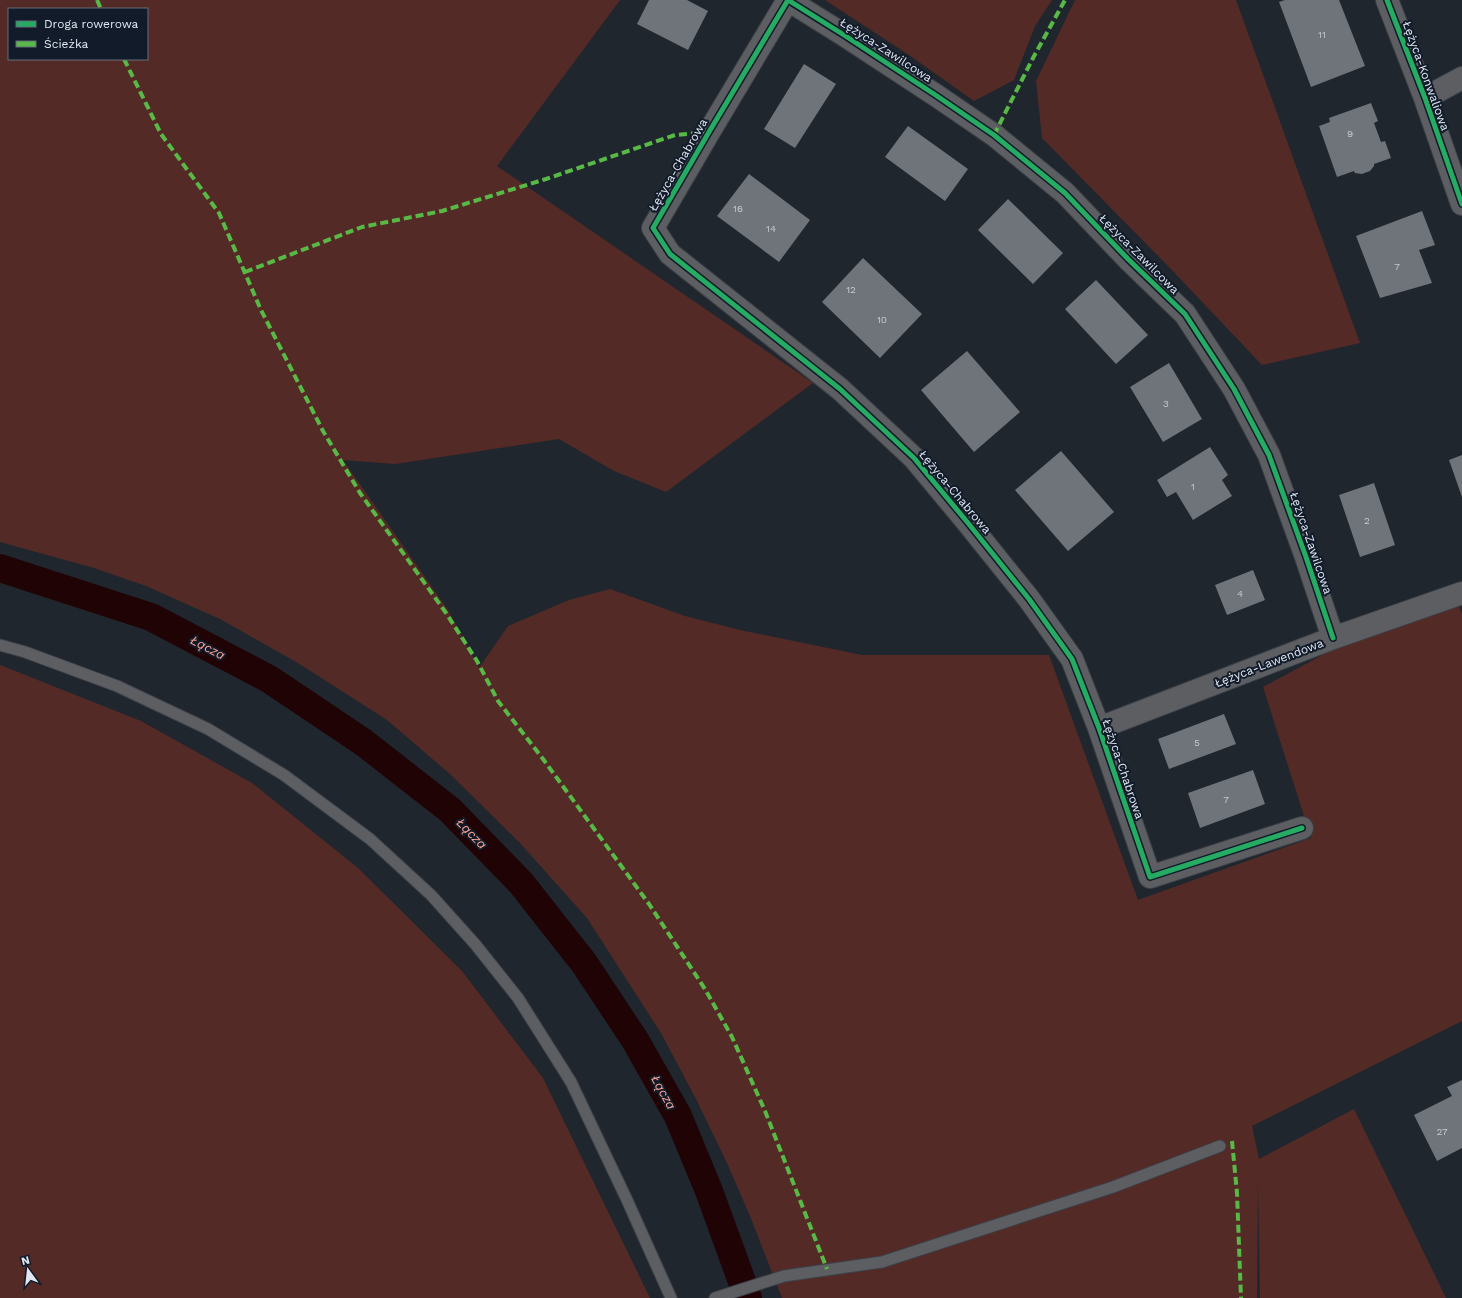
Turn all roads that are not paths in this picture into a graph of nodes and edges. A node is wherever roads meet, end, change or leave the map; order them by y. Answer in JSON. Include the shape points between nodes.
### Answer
{"nodes":[{"id":1,"x":788,"y":0,"type":"edge"},
{"id":2,"x":1387,"y":0,"type":"edge"},
{"id":3,"x":1462,"y":78,"type":"edge"},
{"id":4,"x":1425,"y":98,"type":"junction"},
{"id":5,"x":1462,"y":204,"type":"edge"},
{"id":6,"x":1462,"y":593,"type":"edge"},
{"id":7,"x":1332,"y":638,"type":"junction"},
{"id":8,"x":0,"y":645,"type":"edge"},
{"id":9,"x":1099,"y":728,"type":"junction"},
{"id":10,"x":1302,"y":828,"type":"dead end"},
{"id":11,"x":1220,"y":1146,"type":"dead end"},
{"id":12,"x":671,"y":1298,"type":"edge"},
{"id":13,"x":715,"y":1298,"type":"edge"}],
"edges":[{"from":1,"to":7,"type":"street","name":"Łężyca-Zawilcowa","via":[[994,135],[1065,193],[1185,314],[1234,389],[1269,455]]},
{"from":1,"to":9,"type":"street","name":"Łężyca-Chabrowa","via":[[653,228],[670,254],[840,389],[914,458],[1029,599],[1072,659]]},
{"from":2,"to":4,"type":"street","name":"Łężyca-Konwaliowa"},
{"from":3,"to":4,"type":"street"},
{"from":4,"to":5,"type":"street","name":"Łężyca-Konwaliowa"},
{"from":6,"to":7,"type":"street","name":"Łężyca-Lawendowa"},
{"from":7,"to":9,"type":"street","name":"Łężyca-Lawendowa"},
{"from":8,"to":12,"type":"lane","via":[[118,686],[208,729],[284,775],[370,839],[431,895],[476,944],[518,998],[571,1082]]},
{"from":9,"to":10,"type":"street","name":"Łężyca-Chabrowa","via":[[1150,877]]},
{"from":11,"to":13,"type":"lane","via":[[1113,1187],[882,1262],[784,1276]]}]}
